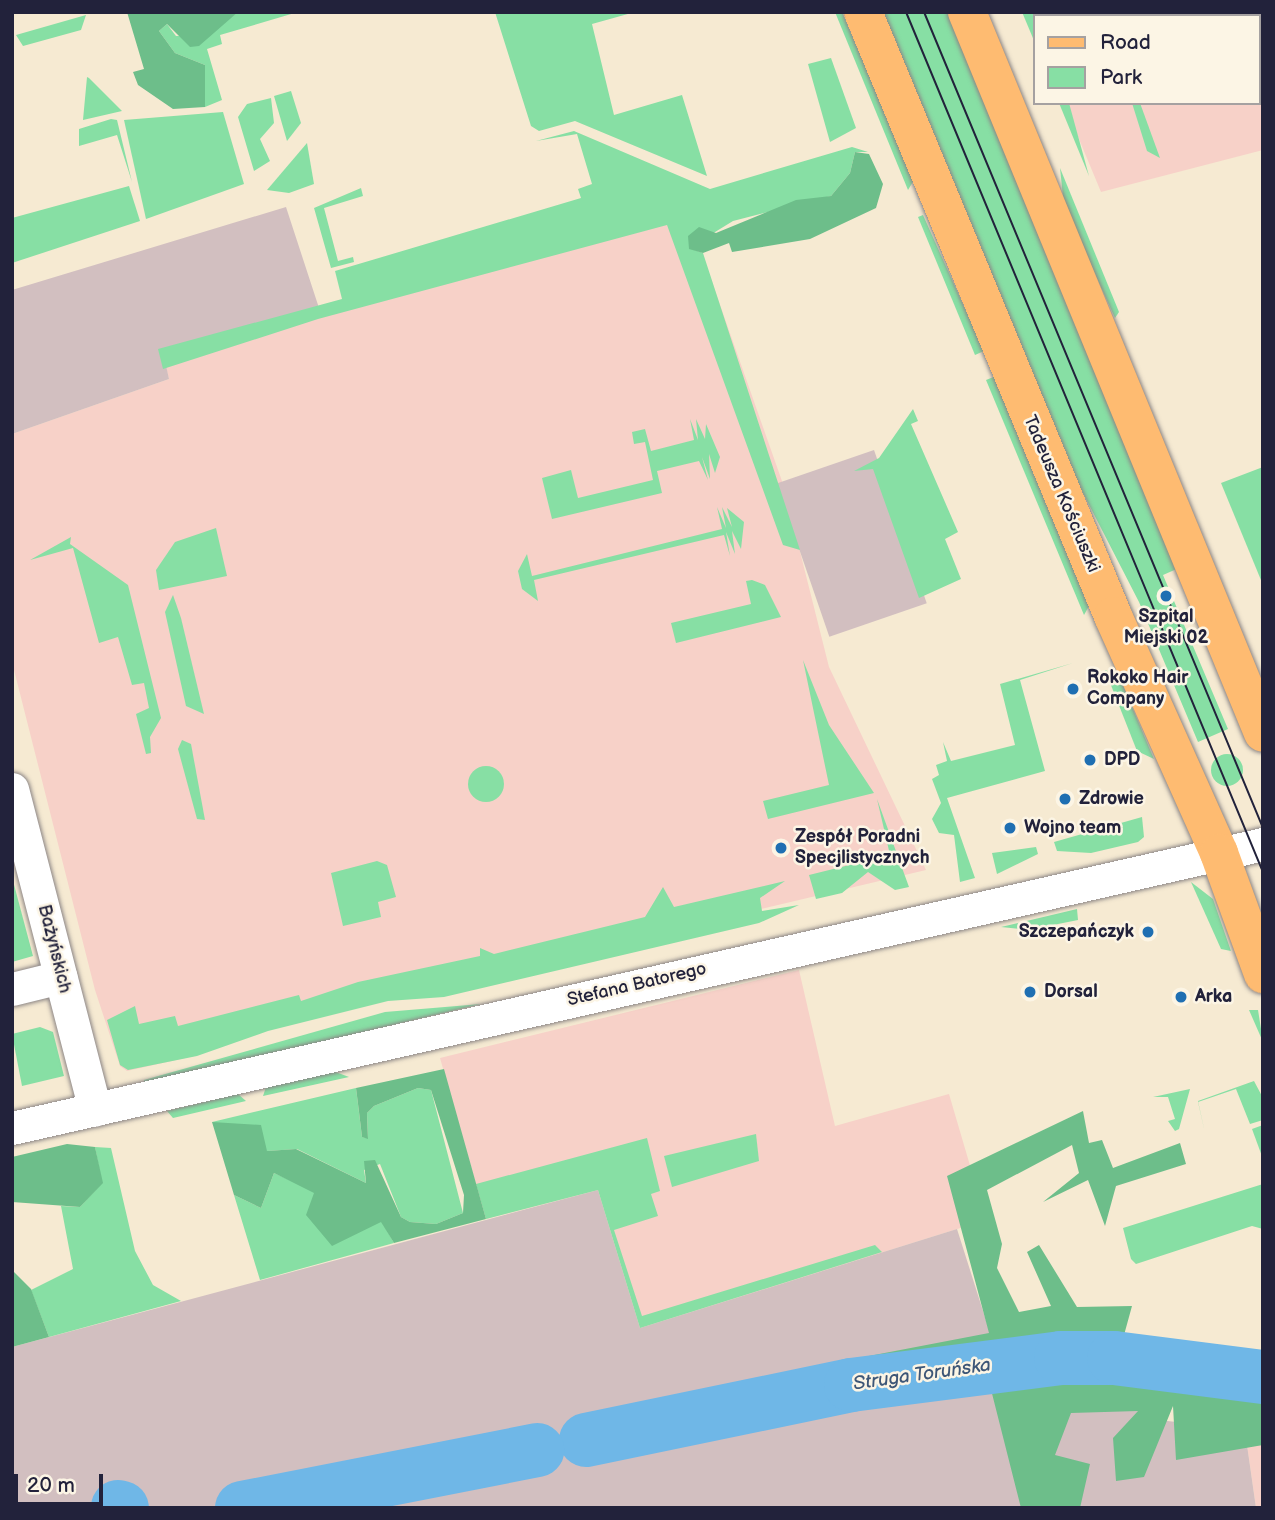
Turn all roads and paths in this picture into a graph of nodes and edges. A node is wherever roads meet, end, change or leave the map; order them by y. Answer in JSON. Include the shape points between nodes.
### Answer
{"nodes":[{"id":1,"x":863,"y":12,"type":"edge"},
{"id":2,"x":967,"y":12,"type":"edge"},
{"id":3,"x":1252,"y":675,"type":"edge"},
{"id":4,"x":1263,"y":733,"type":"edge"},
{"id":5,"x":12,"y":789,"type":"edge"},
{"id":6,"x":1263,"y":844,"type":"edge"},
{"id":7,"x":1219,"y":853,"type":"junction"},
{"id":8,"x":1263,"y":974,"type":"edge"},
{"id":9,"x":61,"y":977,"type":"junction"},
{"id":10,"x":12,"y":989,"type":"edge"},
{"id":11,"x":96,"y":1109,"type":"junction"},
{"id":12,"x":12,"y":1128,"type":"edge"}],
"edges":[{"from":1,"to":7,"type":"main road","name":"Tadeusza Kościuszki","via":[[1113,616]]},
{"from":2,"to":3,"type":"main road"},
{"from":3,"to":4,"type":"main road"},
{"from":5,"to":9,"type":"street","name":"Bażyńskich"},
{"from":6,"to":7,"type":"street","name":"Stefana Batorego"},
{"from":7,"to":8,"type":"main road","name":"Tadeusza Kościuszki"},
{"from":7,"to":11,"type":"street","name":"Stefana Batorego"},
{"from":9,"to":10,"type":"street"},
{"from":9,"to":11,"type":"street","name":"Bażyńskich"},
{"from":11,"to":12,"type":"street","name":"Stefana Batorego"}]}
